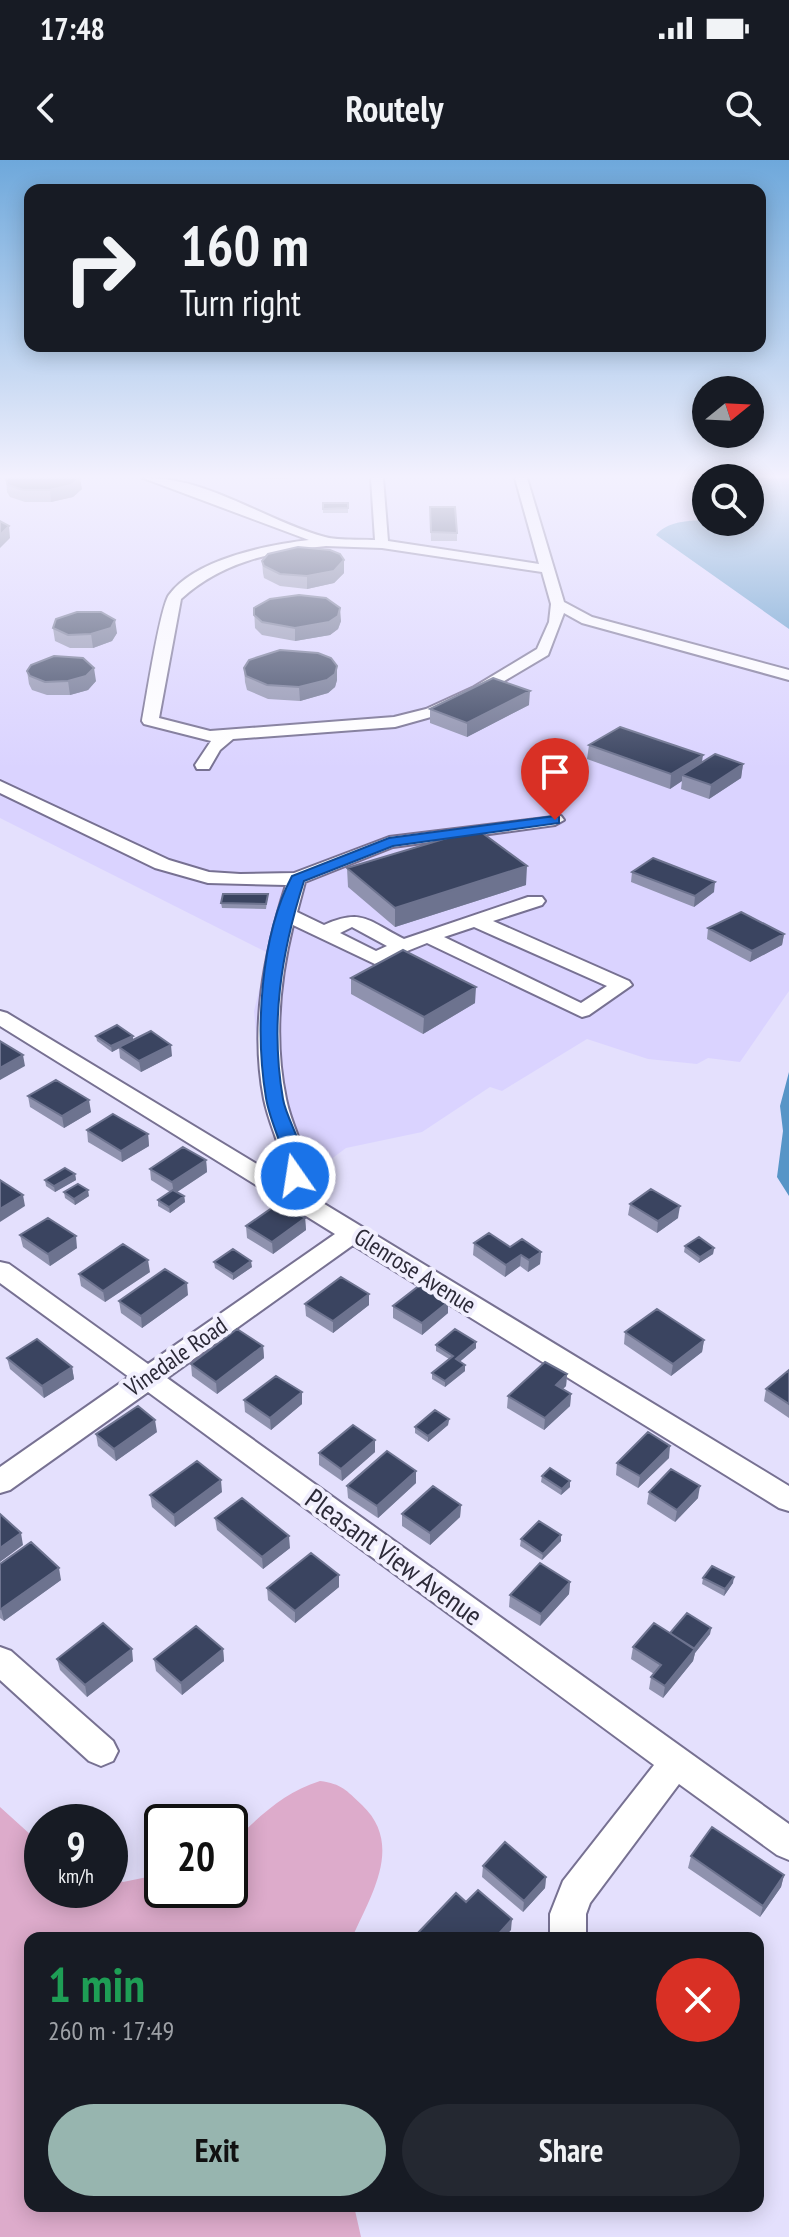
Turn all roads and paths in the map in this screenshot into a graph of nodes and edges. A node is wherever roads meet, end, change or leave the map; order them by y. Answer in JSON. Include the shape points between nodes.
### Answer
{"nodes":[{"id":1,"x":207,"y":575,"type":"edge"},
{"id":2,"x":550,"y":575,"type":"edge"},
{"id":3,"x":558,"y":604,"type":"junction"},
{"id":4,"x":789,"y":675,"type":"edge"},
{"id":5,"x":229,"y":734,"type":"junction"},
{"id":6,"x":203,"y":765,"type":"dead end"},
{"id":7,"x":0,"y":786,"type":"edge"},
{"id":8,"x":555,"y":820,"type":"dead end"},
{"id":9,"x":297,"y":879,"type":"junction"},
{"id":10,"x":535,"y":901,"type":"dead end"},
{"id":11,"x":286,"y":914,"type":"junction"},
{"id":12,"x":474,"y":920,"type":"junction"},
{"id":13,"x":427,"y":936,"type":"junction"},
{"id":14,"x":0,"y":1017,"type":"edge"},
{"id":15,"x":281,"y":1189,"type":"junction"},
{"id":16,"x":353,"y":1233,"type":"junction"},
{"id":17,"x":0,"y":1270,"type":"edge"},
{"id":18,"x":146,"y":1376,"type":"junction"},
{"id":19,"x":0,"y":1482,"type":"edge"},
{"id":20,"x":789,"y":1500,"type":"edge"},
{"id":21,"x":0,"y":1660,"type":"edge"},
{"id":22,"x":101,"y":1751,"type":"dead end"},
{"id":23,"x":676,"y":1762,"type":"junction"},
{"id":24,"x":789,"y":1844,"type":"edge"},
{"id":25,"x":568,"y":1932,"type":"edge"}],
"edges":[{"from":1,"to":5,"type":"street","via":[[174,598],[150,721],[210,736]]},
{"from":2,"to":3,"type":"street"},
{"from":3,"to":4,"type":"street","via":[[587,620]]},
{"from":3,"to":5,"type":"street","via":[[543,652],[432,712],[395,722]]},
{"from":5,"to":6,"type":"street"},
{"from":7,"to":9,"type":"street","via":[[184,872],[240,880]]},
{"from":8,"to":9,"type":"street","via":[[389,842]]},
{"from":9,"to":11,"type":"street"},
{"from":10,"to":12,"type":"street"},
{"from":11,"to":13,"type":"street","via":[[375,958]]},
{"from":11,"to":15,"type":"street","via":[[272,976],[269,1060],[297,1171]]},
{"from":12,"to":13,"type":"street"},
{"from":12,"to":13,"type":"street","via":[[622,985],[582,1011]]},
{"from":14,"to":15,"type":"street","name":"Glenrose Avenue"},
{"from":15,"to":16,"type":"street","name":"Glenrose Avenue"},
{"from":16,"to":18,"type":"street","name":"Vinedale Road"},
{"from":16,"to":20,"type":"street","name":"Glenrose Avenue"},
{"from":17,"to":18,"type":"street","name":"Pleasant View Avenue"},
{"from":18,"to":19,"type":"street","name":"Vinedale Road"},
{"from":18,"to":23,"type":"street","name":"Pleasant View Avenue"},
{"from":21,"to":22,"type":"street"},
{"from":23,"to":24,"type":"street","name":"Pleasant View Avenue"},
{"from":23,"to":25,"type":"street","via":[[576,1893]]}]}
